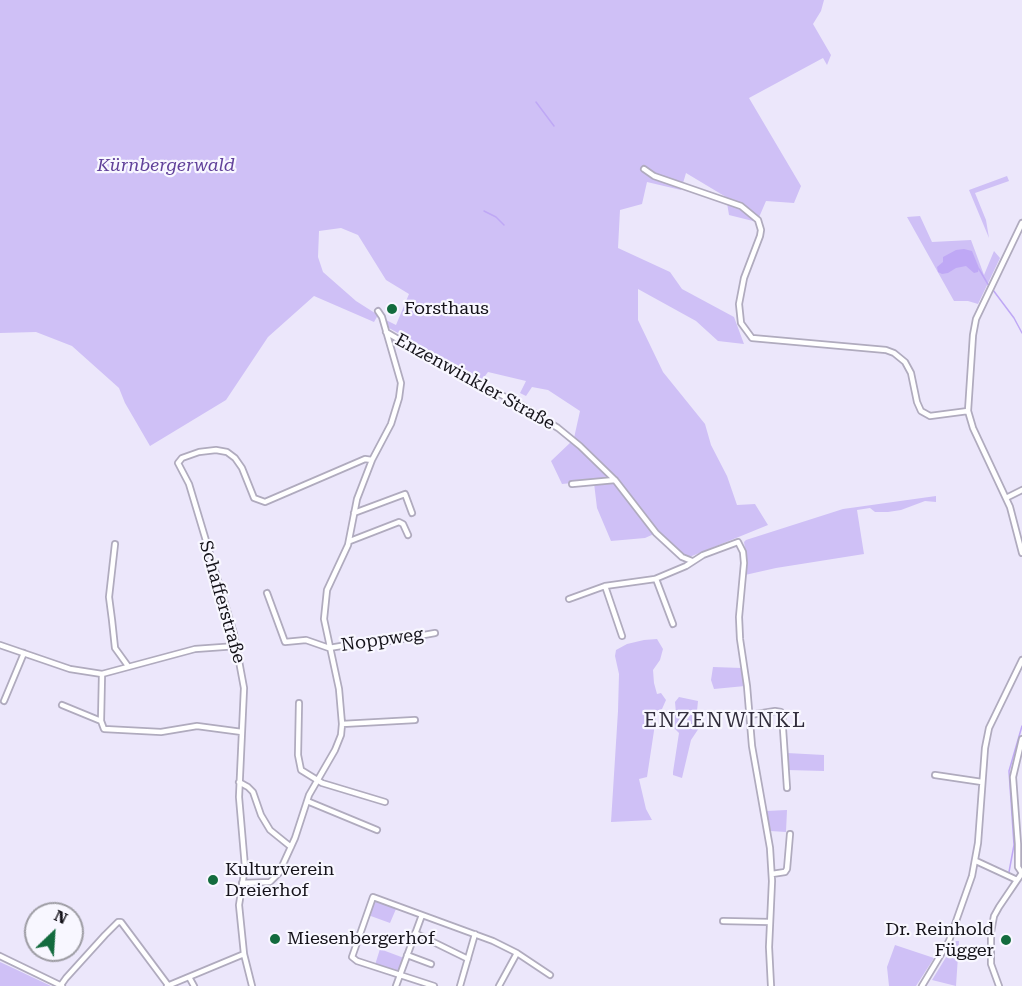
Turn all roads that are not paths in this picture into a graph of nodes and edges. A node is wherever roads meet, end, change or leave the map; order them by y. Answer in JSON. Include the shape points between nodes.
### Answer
{"nodes":[{"id":1,"x":644,"y":169,"type":"dead end"},
{"id":2,"x":1022,"y":223,"type":"edge"},
{"id":3,"x":378,"y":311,"type":"dead end"},
{"id":4,"x":386,"y":332,"type":"junction"},
{"id":5,"x":968,"y":411,"type":"junction"},
{"id":6,"x":372,"y":460,"type":"junction"},
{"id":7,"x":615,"y":480,"type":"junction"},
{"id":8,"x":572,"y":484,"type":"dead end"},
{"id":9,"x":1022,"y":490,"type":"edge"},
{"id":10,"x":1006,"y":498,"type":"junction"},
{"id":11,"x":354,"y":513,"type":"junction"},
{"id":12,"x":412,"y":513,"type":"dead end"},
{"id":13,"x":408,"y":535,"type":"dead end"},
{"id":14,"x":350,"y":541,"type":"junction"},
{"id":15,"x":114,"y":544,"type":"dead end"},
{"id":16,"x":1022,"y":553,"type":"edge"},
{"id":17,"x":692,"y":561,"type":"junction"},
{"id":18,"x":656,"y":579,"type":"junction"},
{"id":19,"x":605,"y":586,"type":"junction"},
{"id":20,"x":267,"y":593,"type":"dead end"},
{"id":21,"x":569,"y":599,"type":"dead end"},
{"id":22,"x":673,"y":624,"type":"dead end"},
{"id":23,"x":435,"y":633,"type":"dead end"},
{"id":24,"x":622,"y":636,"type":"dead end"},
{"id":25,"x":0,"y":645,"type":"edge"},
{"id":26,"x":237,"y":646,"type":"junction"},
{"id":27,"x":329,"y":648,"type":"junction"},
{"id":28,"x":24,"y":653,"type":"junction"},
{"id":29,"x":1022,"y":660,"type":"edge"},
{"id":30,"x":128,"y":666,"type":"junction"},
{"id":31,"x":102,"y":674,"type":"junction"},
{"id":32,"x":4,"y":701,"type":"dead end"},
{"id":33,"x":299,"y":703,"type":"dead end"},
{"id":34,"x":62,"y":705,"type":"dead end"},
{"id":35,"x":750,"y":715,"type":"junction"},
{"id":36,"x":416,"y":720,"type":"dead end"},
{"id":37,"x":101,"y":721,"type":"junction"},
{"id":38,"x":342,"y":723,"type":"junction"},
{"id":39,"x":242,"y":732,"type":"junction"},
{"id":40,"x":1022,"y":739,"type":"edge"},
{"id":41,"x":1019,"y":759,"type":"edge"},
{"id":42,"x":935,"y":775,"type":"dead end"},
{"id":43,"x":317,"y":780,"type":"junction"},
{"id":44,"x":982,"y":782,"type":"junction"},
{"id":45,"x":239,"y":783,"type":"junction"},
{"id":46,"x":787,"y":788,"type":"dead end"},
{"id":47,"x":307,"y":801,"type":"junction"},
{"id":48,"x":385,"y":802,"type":"dead end"},
{"id":49,"x":377,"y":830,"type":"dead end"},
{"id":50,"x":789,"y":834,"type":"dead end"},
{"id":51,"x":291,"y":847,"type":"junction"},
{"id":52,"x":976,"y":861,"type":"junction"},
{"id":53,"x":1022,"y":873,"type":"edge"},
{"id":54,"x":772,"y":874,"type":"junction"},
{"id":55,"x":1017,"y":880,"type":"junction"},
{"id":56,"x":242,"y":883,"type":"junction"},
{"id":57,"x":422,"y":915,"type":"junction"},
{"id":58,"x":723,"y":921,"type":"dead end"},
{"id":59,"x":770,"y":922,"type":"junction"},
{"id":60,"x":415,"y":933,"type":"junction"},
{"id":61,"x":475,"y":934,"type":"junction"},
{"id":62,"x":517,"y":953,"type":"junction"},
{"id":63,"x":244,"y":954,"type":"junction"},
{"id":64,"x":407,"y":955,"type":"junction"},
{"id":65,"x":0,"y":956,"type":"edge"},
{"id":66,"x":468,"y":959,"type":"junction"},
{"id":67,"x":431,"y":964,"type":"dead end"},
{"id":68,"x":400,"y":975,"type":"junction"},
{"id":69,"x":550,"y":975,"type":"dead end"},
{"id":70,"x":189,"y":977,"type":"junction"},
{"id":71,"x":62,"y":986,"type":"edge"},
{"id":72,"x":167,"y":986,"type":"edge"},
{"id":73,"x":194,"y":986,"type":"edge"},
{"id":74,"x":252,"y":986,"type":"edge"},
{"id":75,"x":396,"y":986,"type":"edge"},
{"id":76,"x":434,"y":986,"type":"edge"},
{"id":77,"x":460,"y":986,"type":"edge"},
{"id":78,"x":499,"y":986,"type":"edge"},
{"id":79,"x":771,"y":986,"type":"edge"},
{"id":80,"x":922,"y":986,"type":"edge"},
{"id":81,"x":999,"y":986,"type":"edge"}],
"edges":[{"from":1,"to":5,"type":"street","via":[[741,206],[758,220],[760,236],[739,304],[741,323],[752,338],[894,353],[911,373],[921,411],[930,416]]},
{"from":2,"to":5,"type":"street","via":[[974,326]]},
{"from":3,"to":4,"type":"street"},
{"from":4,"to":6,"type":"street","via":[[400,383],[399,398],[391,424]]},
{"from":4,"to":7,"type":"street","name":"Enzenwinkler Straße","via":[[539,415],[580,446]]},
{"from":5,"to":10,"type":"street"},
{"from":6,"to":11,"type":"street"},
{"from":6,"to":26,"type":"street","name":"Schafferstraße","via":[[365,459],[265,502],[252,496],[239,463],[227,452],[199,452],[178,463],[189,484]]},
{"from":7,"to":8,"type":"street"},
{"from":7,"to":17,"type":"street","name":"Enzenwinkler Straße","via":[[656,533]]},
{"from":9,"to":10,"type":"street"},
{"from":10,"to":16,"type":"street"},
{"from":11,"to":12,"type":"street","via":[[405,494]]},
{"from":11,"to":14,"type":"street"},
{"from":13,"to":14,"type":"street","via":[[399,522]]},
{"from":14,"to":27,"type":"street","via":[[327,590],[324,619]]},
{"from":15,"to":30,"type":"street","via":[[109,597],[115,648]]},
{"from":17,"to":18,"type":"street"},
{"from":17,"to":35,"type":"street","via":[[738,542],[743,552],[739,633]]},
{"from":18,"to":19,"type":"street"},
{"from":18,"to":22,"type":"street"},
{"from":19,"to":21,"type":"street"},
{"from":19,"to":24,"type":"street"},
{"from":20,"to":27,"type":"street","via":[[285,642],[306,640]]},
{"from":23,"to":27,"type":"street","name":"Noppweg"},
{"from":25,"to":28,"type":"street"},
{"from":26,"to":30,"type":"street","via":[[195,649]]},
{"from":26,"to":39,"type":"street","name":"Schafferstraße","via":[[244,688]]},
{"from":27,"to":38,"type":"street"},
{"from":28,"to":31,"type":"street","via":[[70,669]]},
{"from":28,"to":32,"type":"street"},
{"from":29,"to":44,"type":"street","via":[[991,722]]},
{"from":30,"to":31,"type":"street"},
{"from":31,"to":37,"type":"street"},
{"from":33,"to":43,"type":"street","via":[[297,755],[304,772]]},
{"from":34,"to":37,"type":"street"},
{"from":35,"to":46,"type":"street","via":[[781,712]]},
{"from":35,"to":54,"type":"street"},
{"from":36,"to":38,"type":"street"},
{"from":37,"to":39,"type":"street","via":[[104,729],[115,730],[161,732],[197,726]]},
{"from":38,"to":43,"type":"street","via":[[335,750]]},
{"from":39,"to":45,"type":"street","name":"Schafferstraße"},
{"from":40,"to":41,"type":"street"},
{"from":41,"to":53,"type":"street","via":[[1014,785],[1018,867]]},
{"from":42,"to":44,"type":"street"},
{"from":43,"to":47,"type":"street"},
{"from":43,"to":48,"type":"street"},
{"from":44,"to":52,"type":"street"},
{"from":45,"to":51,"type":"street","via":[[253,792],[270,830]]},
{"from":45,"to":56,"type":"street","name":"Schafferstraße","via":[[245,859]]},
{"from":47,"to":49,"type":"street"},
{"from":47,"to":51,"type":"street"},
{"from":50,"to":54,"type":"street","via":[[787,869],[785,873]]},
{"from":51,"to":56,"type":"street","via":[[273,881]]},
{"from":52,"to":55,"type":"street"},
{"from":52,"to":80,"type":"street","via":[[949,941]]},
{"from":53,"to":55,"type":"street"},
{"from":54,"to":59,"type":"street"},
{"from":55,"to":81,"type":"street","via":[[994,916],[991,932],[991,964]]},
{"from":56,"to":63,"type":"street","name":"Schafferstraße","via":[[239,905]]},
{"from":57,"to":60,"type":"street"},
{"from":57,"to":61,"type":"street"},
{"from":57,"to":68,"type":"street","via":[[373,897],[351,955],[357,961]]},
{"from":58,"to":59,"type":"street"},
{"from":59,"to":79,"type":"street"},
{"from":60,"to":64,"type":"street"},
{"from":60,"to":66,"type":"street"},
{"from":61,"to":62,"type":"street"},
{"from":61,"to":66,"type":"street"},
{"from":62,"to":69,"type":"street"},
{"from":62,"to":78,"type":"street"},
{"from":63,"to":70,"type":"street"},
{"from":63,"to":74,"type":"street","name":"Schafferstraße"},
{"from":64,"to":67,"type":"street"},
{"from":64,"to":68,"type":"street"},
{"from":65,"to":71,"type":"street"},
{"from":66,"to":77,"type":"street"},
{"from":68,"to":75,"type":"street"},
{"from":68,"to":76,"type":"street"},
{"from":70,"to":72,"type":"street"},
{"from":70,"to":73,"type":"street"},
{"from":71,"to":72,"type":"street","via":[[121,922]]}]}
